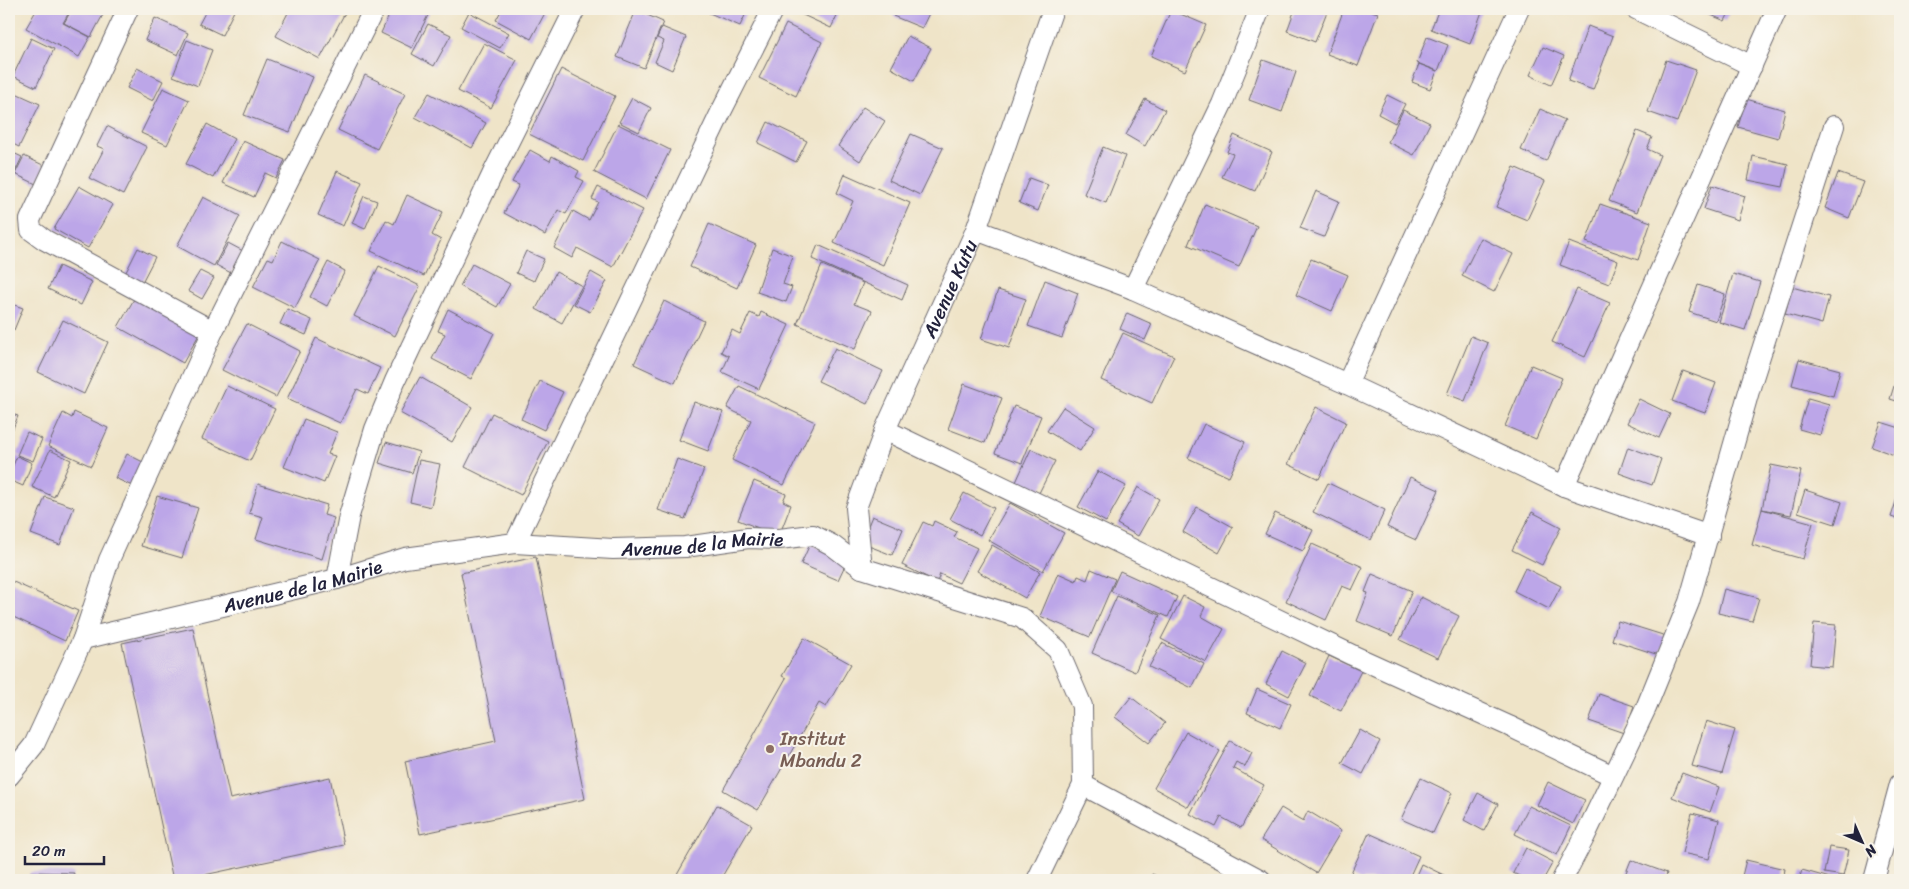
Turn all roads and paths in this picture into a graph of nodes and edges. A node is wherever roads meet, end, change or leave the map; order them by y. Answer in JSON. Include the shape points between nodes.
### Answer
{"nodes":[{"id":1,"x":128,"y":9,"type":"edge"},
{"id":2,"x":374,"y":9,"type":"edge"},
{"id":3,"x":575,"y":9,"type":"edge"},
{"id":4,"x":773,"y":9,"type":"edge"},
{"id":5,"x":1053,"y":9,"type":"edge"},
{"id":6,"x":1260,"y":9,"type":"edge"},
{"id":7,"x":1519,"y":9,"type":"edge"},
{"id":8,"x":1636,"y":9,"type":"edge"},
{"id":9,"x":1777,"y":9,"type":"edge"},
{"id":10,"x":1752,"y":66,"type":"junction"},
{"id":11,"x":1834,"y":126,"type":"dead end"},
{"id":12,"x":976,"y":230,"type":"junction"},
{"id":13,"x":1133,"y":289,"type":"junction"},
{"id":14,"x":213,"y":331,"type":"junction"},
{"id":15,"x":1347,"y":384,"type":"junction"},
{"id":16,"x":885,"y":430,"type":"junction"},
{"id":17,"x":1564,"y":486,"type":"junction"},
{"id":18,"x":1708,"y":536,"type":"junction"},
{"id":19,"x":515,"y":543,"type":"junction"},
{"id":20,"x":862,"y":568,"type":"junction"},
{"id":21,"x":337,"y":579,"type":"junction"},
{"id":22,"x":83,"y":640,"type":"junction"},
{"id":23,"x":9,"y":776,"type":"edge"},
{"id":24,"x":1613,"y":776,"type":"junction"},
{"id":25,"x":1900,"y":784,"type":"edge"},
{"id":26,"x":1083,"y":786,"type":"junction"},
{"id":27,"x":1038,"y":880,"type":"edge"},
{"id":28,"x":1261,"y":880,"type":"edge"},
{"id":29,"x":1562,"y":880,"type":"edge"},
{"id":30,"x":1874,"y":880,"type":"edge"}],
"edges":[{"from":1,"to":14,"type":"street","via":[[30,220],[31,230]]},
{"from":2,"to":14,"type":"street"},
{"from":3,"to":21,"type":"street","via":[[395,380],[375,429],[349,516]]},
{"from":4,"to":19,"type":"street"},
{"from":5,"to":12,"type":"street","name":"Avenue Kutu"},
{"from":6,"to":13,"type":"street","via":[[1222,104]]},
{"from":7,"to":15,"type":"street"},
{"from":8,"to":10,"type":"street"},
{"from":9,"to":10,"type":"street"},
{"from":10,"to":17,"type":"street"},
{"from":11,"to":18,"type":"street","via":[[1751,384]]},
{"from":12,"to":13,"type":"street"},
{"from":12,"to":16,"type":"street","name":"Avenue Kutu"},
{"from":13,"to":15,"type":"street"},
{"from":14,"to":22,"type":"street","via":[[109,560]]},
{"from":15,"to":17,"type":"street"},
{"from":16,"to":20,"type":"street","name":"Avenue Kutu","via":[[856,508]]},
{"from":16,"to":24,"type":"street"},
{"from":17,"to":18,"type":"street"},
{"from":18,"to":24,"type":"street","via":[[1685,611],[1646,708]]},
{"from":19,"to":20,"type":"street","name":"Avenue de la Mairie","via":[[613,549],[686,547],[748,538],[813,535]]},
{"from":19,"to":21,"type":"street","name":"Avenue de la Mairie","via":[[405,558]]},
{"from":20,"to":26,"type":"street","name":"Avenue de la Mairie","via":[[1022,618],[1058,650],[1082,706]]},
{"from":21,"to":22,"type":"street","name":"Avenue de la Mairie"},
{"from":22,"to":23,"type":"street","via":[[34,745]]},
{"from":24,"to":29,"type":"street"},
{"from":25,"to":30,"type":"street"},
{"from":26,"to":27,"type":"street","name":"Avenue de la Mairie"},
{"from":26,"to":28,"type":"street"}]}
